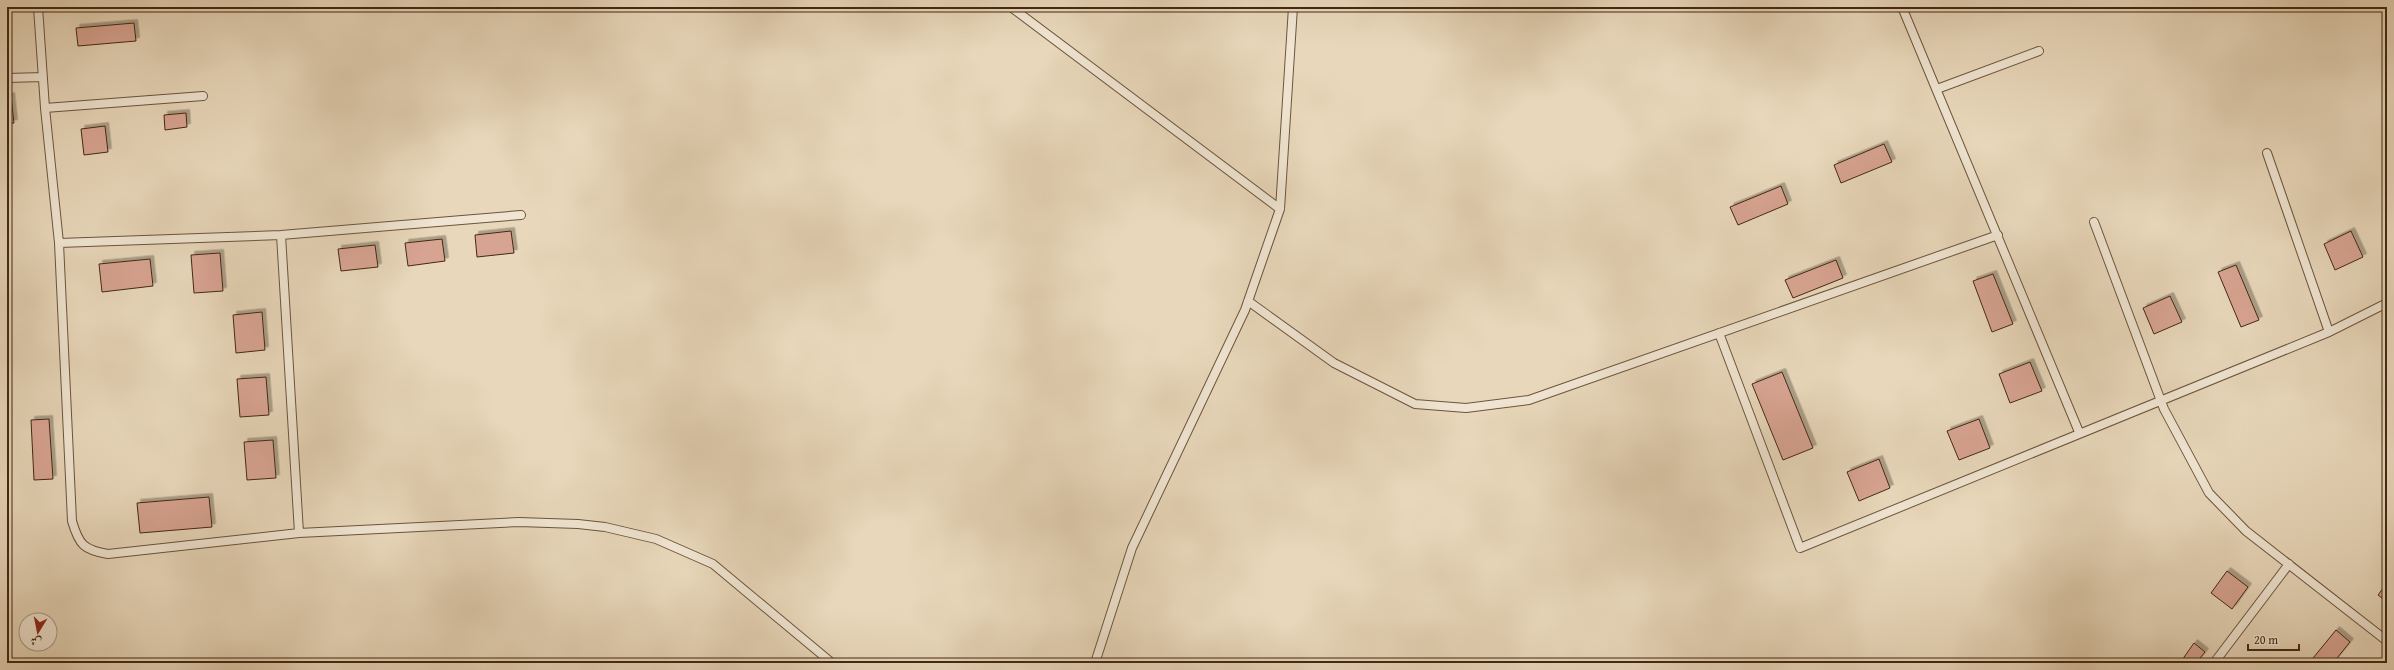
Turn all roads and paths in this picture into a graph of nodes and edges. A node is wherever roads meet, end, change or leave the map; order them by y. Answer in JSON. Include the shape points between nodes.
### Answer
{"nodes":[{"id":1,"x":38,"y":7,"type":"edge"},
{"id":2,"x":1011,"y":7,"type":"edge"},
{"id":3,"x":1294,"y":7,"type":"edge"},
{"id":4,"x":1905,"y":8,"type":"edge"},
{"id":5,"x":2039,"y":51,"type":"dead end"},
{"id":6,"x":43,"y":77,"type":"junction"},
{"id":7,"x":7,"y":78,"type":"edge"},
{"id":8,"x":1937,"y":89,"type":"junction"},
{"id":9,"x":203,"y":96,"type":"dead end"},
{"id":10,"x":45,"y":108,"type":"junction"},
{"id":11,"x":2267,"y":153,"type":"dead end"},
{"id":12,"x":1280,"y":209,"type":"junction"},
{"id":13,"x":521,"y":216,"type":"dead end"},
{"id":14,"x":2094,"y":222,"type":"dead end"},
{"id":15,"x":281,"y":235,"type":"junction"},
{"id":16,"x":1998,"y":235,"type":"junction"},
{"id":17,"x":59,"y":243,"type":"junction"},
{"id":18,"x":1248,"y":301,"type":"junction"},
{"id":19,"x":2387,"y":303,"type":"edge"},
{"id":20,"x":2329,"y":332,"type":"junction"},
{"id":21,"x":1719,"y":333,"type":"junction"},
{"id":22,"x":2160,"y":399,"type":"junction"},
{"id":23,"x":2079,"y":432,"type":"junction"},
{"id":24,"x":300,"y":533,"type":"junction"},
{"id":25,"x":2289,"y":564,"type":"junction"},
{"id":26,"x":2387,"y":641,"type":"edge"},
{"id":27,"x":832,"y":663,"type":"edge"},
{"id":28,"x":1095,"y":663,"type":"edge"},
{"id":29,"x":2214,"y":663,"type":"edge"}],
"edges":[{"from":1,"to":6,"type":"lane"},
{"from":2,"to":12,"type":"lane"},
{"from":3,"to":12,"type":"lane"},
{"from":4,"to":8,"type":"lane"},
{"from":5,"to":8,"type":"lane"},
{"from":6,"to":7,"type":"lane"},
{"from":6,"to":10,"type":"lane"},
{"from":8,"to":16,"type":"lane"},
{"from":9,"to":10,"type":"lane"},
{"from":10,"to":17,"type":"lane"},
{"from":11,"to":20,"type":"lane"},
{"from":12,"to":18,"type":"lane"},
{"from":13,"to":15,"type":"lane"},
{"from":14,"to":22,"type":"lane"},
{"from":15,"to":17,"type":"lane"},
{"from":15,"to":24,"type":"lane"},
{"from":16,"to":21,"type":"lane"},
{"from":16,"to":23,"type":"lane"},
{"from":17,"to":24,"type":"lane","via":[[72,521],[78,541],[92,552],[108,554]]},
{"from":18,"to":21,"type":"lane","via":[[1334,363],[1415,404],[1466,408],[1529,400]]},
{"from":18,"to":28,"type":"lane","via":[[1132,548]]},
{"from":19,"to":20,"type":"lane"},
{"from":20,"to":22,"type":"lane"},
{"from":21,"to":23,"type":"lane","via":[[1800,548]]},
{"from":22,"to":23,"type":"lane"},
{"from":22,"to":25,"type":"lane","via":[[2209,492],[2246,531]]},
{"from":24,"to":27,"type":"lane","via":[[519,522],[578,524],[632,533],[656,540],[713,564]]},
{"from":25,"to":26,"type":"lane"},
{"from":25,"to":29,"type":"lane"}]}
